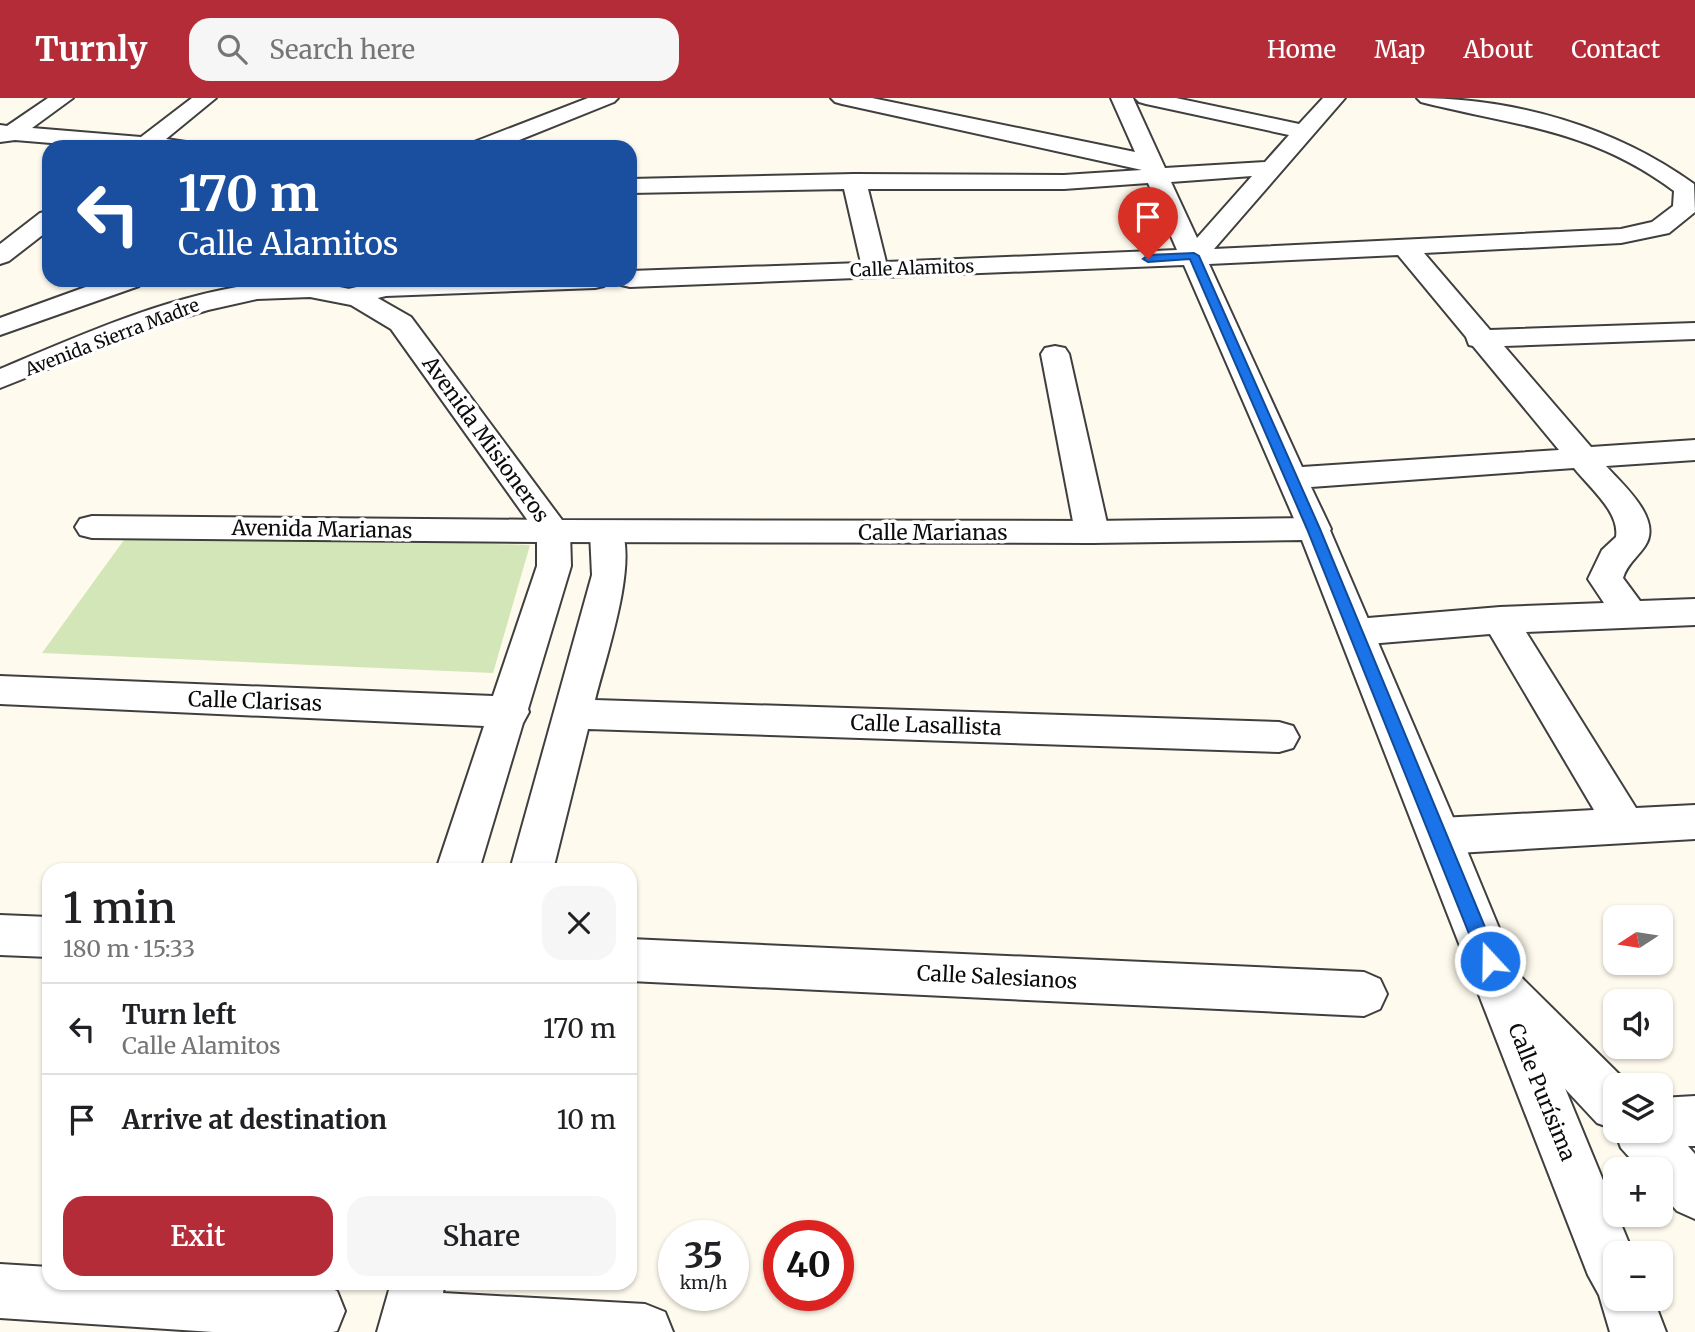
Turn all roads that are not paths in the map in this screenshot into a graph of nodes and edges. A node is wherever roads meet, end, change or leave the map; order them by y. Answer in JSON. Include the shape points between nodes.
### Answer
{"nodes":[{"id":1,"x":62,"y":98,"type":"edge"},
{"id":2,"x":205,"y":98,"type":"edge"},
{"id":3,"x":607,"y":98,"type":"edge"},
{"id":4,"x":842,"y":98,"type":"edge"},
{"id":5,"x":1122,"y":98,"type":"edge"},
{"id":6,"x":1146,"y":98,"type":"edge"},
{"id":7,"x":1334,"y":98,"type":"edge"},
{"id":8,"x":1428,"y":98,"type":"edge"},
{"id":9,"x":1304,"y":132,"type":"junction"},
{"id":10,"x":4,"y":135,"type":"edge"},
{"id":11,"x":74,"y":140,"type":"edge"},
{"id":12,"x":150,"y":140,"type":"edge"},
{"id":13,"x":500,"y":140,"type":"edge"},
{"id":14,"x":1272,"y":168,"type":"junction"},
{"id":15,"x":1152,"y":169,"type":"junction"},
{"id":16,"x":854,"y":181,"type":"junction"},
{"id":17,"x":637,"y":186,"type":"edge"},
{"id":18,"x":42,"y":228,"type":"edge"},
{"id":19,"x":42,"y":229,"type":"edge"},
{"id":20,"x":0,"y":233,"type":"edge"},
{"id":21,"x":1406,"y":248,"type":"junction"},
{"id":22,"x":0,"y":256,"type":"edge"},
{"id":23,"x":1194,"y":256,"type":"junction"},
{"id":24,"x":874,"y":269,"type":"junction"},
{"id":25,"x":637,"y":279,"type":"edge"},
{"id":26,"x":111,"y":287,"type":"edge"},
{"id":27,"x":248,"y":287,"type":"edge"},
{"id":28,"x":267,"y":287,"type":"edge"},
{"id":29,"x":412,"y":287,"type":"edge"},
{"id":30,"x":353,"y":296,"type":"junction"},
{"id":31,"x":0,"y":327,"type":"edge"},
{"id":32,"x":1695,"y":331,"type":"edge"},
{"id":33,"x":1479,"y":339,"type":"junction"},
{"id":34,"x":1055,"y":354,"type":"dead end"},
{"id":35,"x":0,"y":380,"type":"edge"},
{"id":36,"x":1695,"y":450,"type":"edge"},
{"id":37,"x":1580,"y":457,"type":"junction"},
{"id":38,"x":1291,"y":478,"type":"junction"},
{"id":39,"x":92,"y":527,"type":"dead end"},
{"id":40,"x":1314,"y":529,"type":"junction"},
{"id":41,"x":553,"y":531,"type":"junction"},
{"id":42,"x":607,"y":532,"type":"junction"},
{"id":43,"x":1092,"y":532,"type":"junction"},
{"id":44,"x":1695,"y":612,"type":"edge"},
{"id":45,"x":1630,"y":615,"type":"junction"},
{"id":46,"x":1500,"y":620,"type":"junction"},
{"id":47,"x":1356,"y":632,"type":"junction"},
{"id":48,"x":0,"y":690,"type":"edge"},
{"id":49,"x":510,"y":712,"type":"junction"},
{"id":50,"x":572,"y":714,"type":"junction"},
{"id":51,"x":1279,"y":737,"type":"dead end"},
{"id":52,"x":1695,"y":822,"type":"edge"},
{"id":53,"x":1626,"y":827,"type":"junction"},
{"id":54,"x":1440,"y":836,"type":"junction"},
{"id":55,"x":459,"y":863,"type":"edge"},
{"id":56,"x":533,"y":863,"type":"edge"},
{"id":57,"x":0,"y":935,"type":"edge"},
{"id":58,"x":42,"y":937,"type":"edge"},
{"id":59,"x":637,"y":960,"type":"edge"},
{"id":60,"x":1500,"y":986,"type":"junction"},
{"id":61,"x":1364,"y":994,"type":"dead end"},
{"id":62,"x":1603,"y":1093,"type":"edge"},
{"id":63,"x":1695,"y":1121,"type":"edge"},
{"id":64,"x":1673,"y":1122,"type":"edge"},
{"id":65,"x":1651,"y":1143,"type":"edge"},
{"id":66,"x":1695,"y":1193,"type":"edge"},
{"id":67,"x":1603,"y":1245,"type":"edge"},
{"id":68,"x":0,"y":1291,"type":"edge"},
{"id":69,"x":318,"y":1308,"type":"edge"},
{"id":70,"x":410,"y":1311,"type":"edge"},
{"id":71,"x":1630,"y":1311,"type":"edge"},
{"id":72,"x":645,"y":1332,"type":"edge"},
{"id":73,"x":1638,"y":1332,"type":"edge"}],
"edges":[{"from":1,"to":10,"type":"street"},
{"from":2,"to":12,"type":"street"},
{"from":3,"to":13,"type":"street"},
{"from":4,"to":15,"type":"street"},
{"from":5,"to":15,"type":"street","name":"Calle Purísima"},
{"from":6,"to":9,"type":"street"},
{"from":7,"to":9,"type":"street"},
{"from":8,"to":21,"type":"street","name":"Calle Alamitos","via":[[1576,129],[1617,144],[1660,167],[1686,190],[1685,209],[1660,228],[1621,236]]},
{"from":9,"to":14,"type":"street"},
{"from":10,"to":11,"type":"street"},
{"from":14,"to":15,"type":"street"},
{"from":14,"to":23,"type":"street"},
{"from":15,"to":16,"type":"street","via":[[1064,183]]},
{"from":15,"to":23,"type":"street","name":"Calle Purísima"},
{"from":16,"to":17,"type":"street"},
{"from":16,"to":24,"type":"street"},
{"from":18,"to":20,"type":"street"},
{"from":19,"to":22,"type":"street"},
{"from":21,"to":23,"type":"street","name":"Calle Alamitos"},
{"from":21,"to":33,"type":"street"},
{"from":23,"to":24,"type":"street","name":"Calle Alamitos"},
{"from":23,"to":38,"type":"street","name":"Calle Purísima"},
{"from":24,"to":25,"type":"street","name":"Calle Alamitos"},
{"from":26,"to":31,"type":"street"},
{"from":27,"to":35,"type":"street","name":"Avenida Sierra Madre"},
{"from":28,"to":30,"type":"street","name":"Avenida Misioneros"},
{"from":29,"to":30,"type":"street"},
{"from":30,"to":41,"type":"street","name":"Avenida Misioneros","via":[[386,310],[401,323]]},
{"from":32,"to":33,"type":"street"},
{"from":33,"to":37,"type":"street"},
{"from":34,"to":43,"type":"street"},
{"from":36,"to":37,"type":"street"},
{"from":37,"to":38,"type":"street"},
{"from":37,"to":45,"type":"street","via":[[1627,511],[1635,527],[1634,540],[1608,564],[1605,579]]},
{"from":38,"to":40,"type":"street","name":"Calle Purísima"},
{"from":39,"to":41,"type":"street","name":"Avenida Marianas"},
{"from":40,"to":43,"type":"street","name":"Calle Marianas"},
{"from":40,"to":47,"type":"street","name":"Calle Purísima"},
{"from":41,"to":42,"type":"street","name":"Calle Marianas"},
{"from":41,"to":49,"type":"street","name":"Avenida Misioneros","via":[[554,566]]},
{"from":42,"to":43,"type":"street","name":"Calle Marianas"},
{"from":42,"to":50,"type":"street","via":[[609,575]]},
{"from":44,"to":45,"type":"street"},
{"from":45,"to":46,"type":"street"},
{"from":46,"to":47,"type":"street"},
{"from":46,"to":53,"type":"street"},
{"from":47,"to":54,"type":"street","name":"Calle Purísima"},
{"from":48,"to":49,"type":"street","name":"Calle Clarisas"},
{"from":49,"to":55,"type":"street","name":"Avenida Misioneros"},
{"from":50,"to":51,"type":"street","name":"Calle Lasallista"},
{"from":50,"to":56,"type":"street"},
{"from":52,"to":53,"type":"street"},
{"from":53,"to":54,"type":"street"},
{"from":54,"to":60,"type":"street","name":"Calle Purísima"},
{"from":57,"to":58,"type":"street"},
{"from":59,"to":61,"type":"street","name":"Calle Salesianos"},
{"from":60,"to":62,"type":"street"},
{"from":60,"to":67,"type":"street","name":"Calle Purísima"},
{"from":63,"to":64,"type":"street"},
{"from":65,"to":66,"type":"street"},
{"from":68,"to":69,"type":"street"},
{"from":70,"to":72,"type":"street"},
{"from":71,"to":73,"type":"street"}]}
